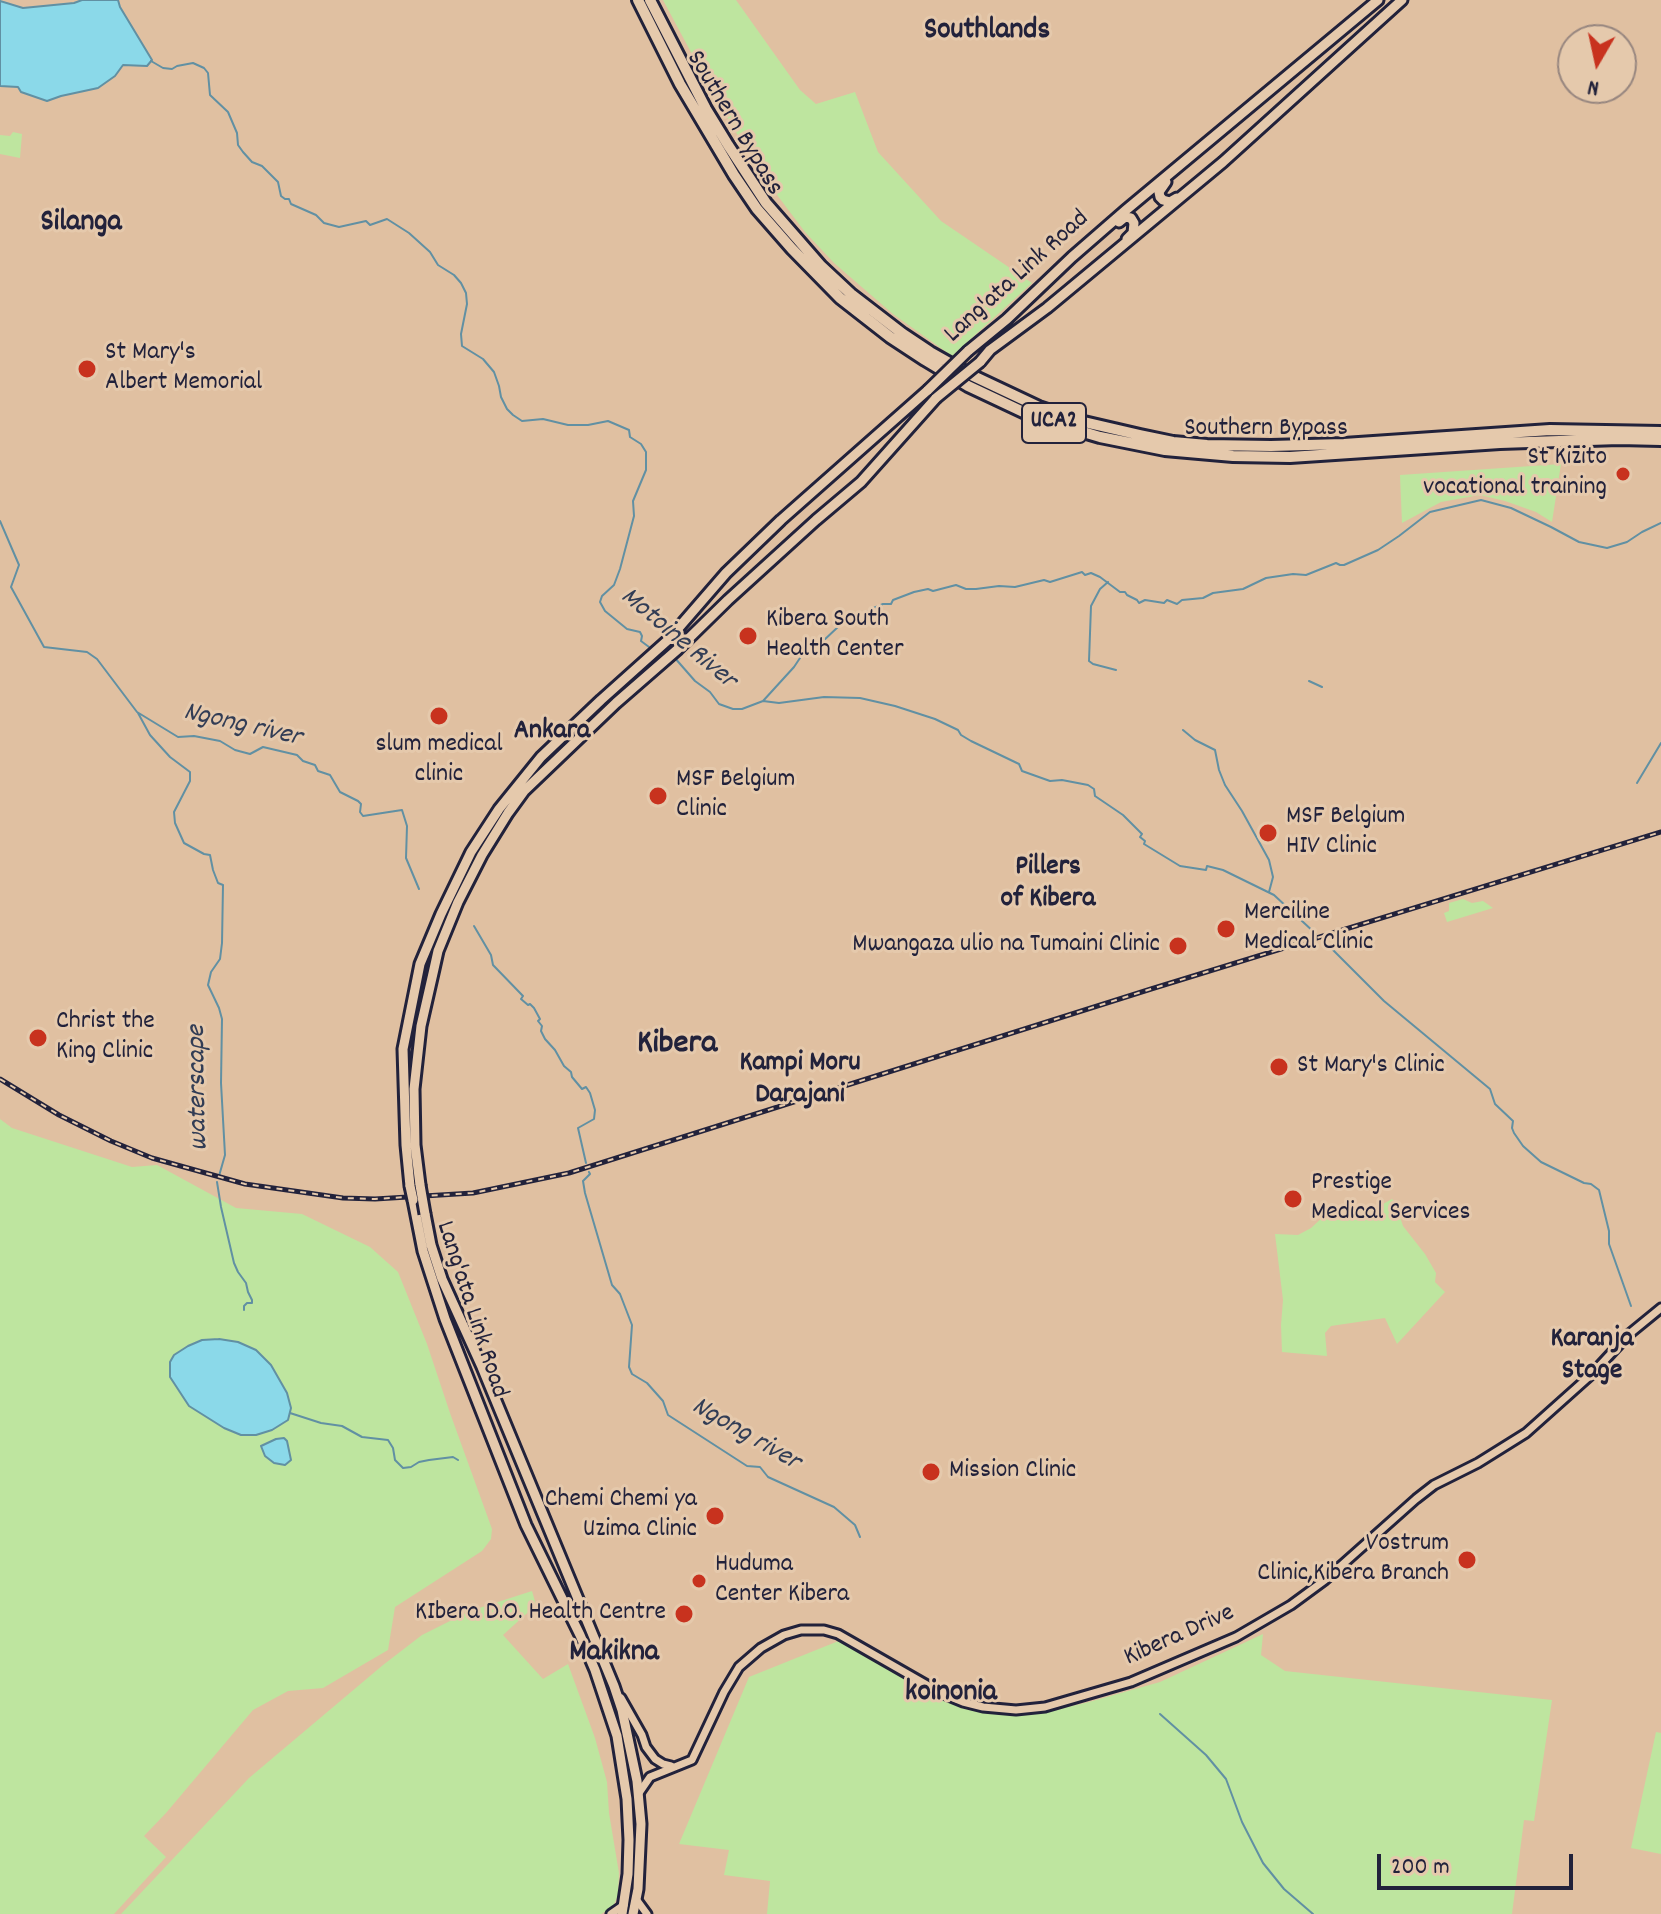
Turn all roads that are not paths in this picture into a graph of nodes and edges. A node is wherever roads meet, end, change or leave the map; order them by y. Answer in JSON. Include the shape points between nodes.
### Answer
{"nodes":[{"id":1,"x":638,"y":0,"type":"edge"},
{"id":2,"x":650,"y":0,"type":"edge"},
{"id":3,"x":1378,"y":0,"type":"edge"},
{"id":4,"x":1402,"y":0,"type":"edge"},
{"id":5,"x":1181,"y":165,"type":"junction"},
{"id":6,"x":1187,"y":193,"type":"junction"},
{"id":7,"x":1091,"y":242,"type":"junction"},
{"id":8,"x":1105,"y":260,"type":"junction"},
{"id":9,"x":1661,"y":432,"type":"edge"},
{"id":10,"x":1661,"y":440,"type":"edge"},
{"id":11,"x":781,"y":520,"type":"junction"},
{"id":12,"x":816,"y":520,"type":"junction"},
{"id":13,"x":415,"y":1186,"type":"junction"},
{"id":14,"x":420,"y":1213,"type":"junction"},
{"id":15,"x":1661,"y":1308,"type":"edge"},
{"id":16,"x":501,"y":1413,"type":"junction"},
{"id":17,"x":483,"y":1418,"type":"junction"},
{"id":18,"x":518,"y":1456,"type":"junction"},
{"id":19,"x":500,"y":1463,"type":"junction"},
{"id":20,"x":614,"y":1686,"type":"junction"},
{"id":21,"x":673,"y":1766,"type":"junction"},
{"id":22,"x":638,"y":1794,"type":"junction"},
{"id":23,"x":630,"y":1908,"type":"edge"},
{"id":24,"x":611,"y":1914,"type":"edge"},
{"id":25,"x":647,"y":1914,"type":"edge"}],
"edges":[{"from":1,"to":10,"type":"highway","name":"Southern Bypass","number":"UCA2","via":[[727,163],[792,249],[840,298],[890,337],[968,386],[1036,418],[1165,450],[1233,456]]},
{"from":2,"to":9,"type":"highway","name":"Southern Bypass","number":"UCA2","via":[[728,145],[766,203],[821,266],[930,352],[1039,407],[1140,435],[1207,445],[1344,444],[1550,430]]},
{"from":3,"to":5,"type":"main road","name":"Lang'ata Link Road"},
{"from":4,"to":6,"type":"main road","name":"Lang'ata Link Road"},
{"from":5,"to":6,"type":"main road","via":[[1159,192],[1170,202]]},
{"from":5,"to":7,"type":"main road","name":"Lang'ata Link Road"},
{"from":6,"to":8,"type":"main road","name":"Lang'ata Link Road"},
{"from":7,"to":8,"type":"main road","via":[[1131,218],[1133,233]]},
{"from":7,"to":11,"type":"main road","name":"Lang'ata Link Road","bridge":true},
{"from":8,"to":12,"type":"main road","name":"Lang'ata Link Road","bridge":true,"via":[[936,398],[861,482]]},
{"from":11,"to":12,"type":"main road","via":[[750,555],[752,565],[757,567]]},
{"from":11,"to":13,"type":"main road","name":"Lang'ata Link Road","via":[[668,640],[541,757],[471,852],[420,964],[403,1049],[406,1145]]},
{"from":12,"to":13,"type":"main road","name":"Lang'ata Link Road","via":[[524,791],[508,813],[476,867],[438,951],[414,1089]]},
{"from":13,"to":14,"type":"main road","name":"Lang'ata Link Road","bridge":true},
{"from":13,"to":14,"type":"main road","name":"Lang'ata Link Road","bridge":true,"via":[[413,1200]]},
{"from":14,"to":16,"type":"main road","name":"Lang'ata Link Road","via":[[442,1279]]},
{"from":14,"to":17,"type":"main road","name":"Lang'ata Link Road","via":[[432,1282]]},
{"from":15,"to":21,"type":"street","name":"Kibera Drive","via":[[1526,1433],[1434,1485],[1325,1580],[1236,1637],[1131,1682],[1016,1710],[963,1702],[838,1634],[801,1630],[761,1648],[739,1667],[692,1760]]},
{"from":16,"to":17,"type":"main road","via":[[495,1422]]},
{"from":16,"to":18,"type":"main road","name":"Lang'ata Link Road"},
{"from":17,"to":19,"type":"main road","name":"Lang'ata Link Road"},
{"from":18,"to":19,"type":"main road","via":[[505,1453]]},
{"from":18,"to":20,"type":"main road","name":"Lang'ata Link Road"},
{"from":19,"to":23,"type":"main road","name":"Lang'ata Link Road","via":[[595,1670],[617,1736],[627,1799]]},
{"from":20,"to":21,"type":"street","via":[[646,1747],[655,1759]]},
{"from":20,"to":22,"type":"main road","name":"Lang'ata Link Road"},
{"from":21,"to":22,"type":"street","via":[[650,1777]]},
{"from":22,"to":23,"type":"main road","name":"Lang'ata Link Road","via":[[640,1861]]},
{"from":23,"to":24,"type":"street"},
{"from":23,"to":25,"type":"street"}]}
